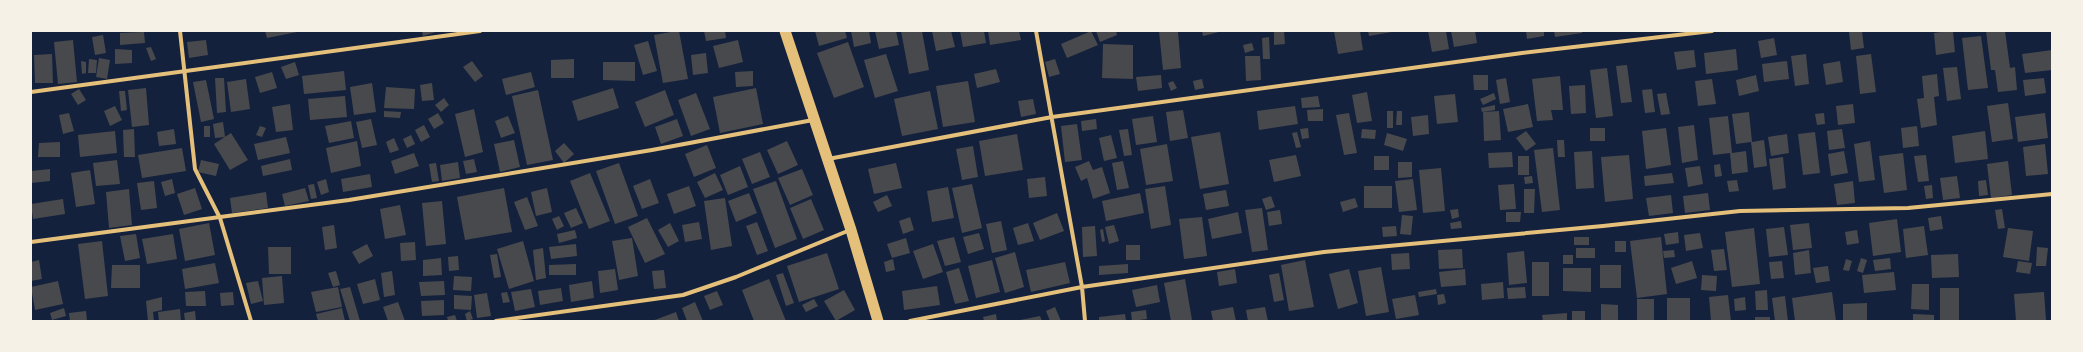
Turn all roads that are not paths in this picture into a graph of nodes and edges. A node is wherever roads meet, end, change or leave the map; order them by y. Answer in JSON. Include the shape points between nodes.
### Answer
{"nodes":[{"id":1,"x":180,"y":31,"type":"edge"},
{"id":2,"x":480,"y":31,"type":"edge"},
{"id":3,"x":785,"y":31,"type":"edge"},
{"id":4,"x":1036,"y":31,"type":"edge"},
{"id":5,"x":1712,"y":31,"type":"edge"},
{"id":6,"x":184,"y":70,"type":"junction"},
{"id":7,"x":31,"y":92,"type":"edge"},
{"id":8,"x":1052,"y":117,"type":"junction"},
{"id":9,"x":813,"y":120,"type":"junction"},
{"id":10,"x":826,"y":159,"type":"junction"},
{"id":11,"x":2052,"y":194,"type":"edge"},
{"id":12,"x":220,"y":218,"type":"junction"},
{"id":13,"x":851,"y":230,"type":"junction"},
{"id":14,"x":31,"y":242,"type":"edge"},
{"id":15,"x":1082,"y":287,"type":"junction"},
{"id":16,"x":251,"y":321,"type":"edge"},
{"id":17,"x":496,"y":321,"type":"edge"},
{"id":18,"x":878,"y":321,"type":"edge"},
{"id":19,"x":910,"y":321,"type":"edge"},
{"id":20,"x":1085,"y":321,"type":"edge"}],
"edges":[{"from":1,"to":6,"type":"street"},
{"from":2,"to":6,"type":"street"},
{"from":3,"to":9,"type":"highway"},
{"from":4,"to":8,"type":"street"},
{"from":5,"to":8,"type":"street","via":[[1514,54]]},
{"from":6,"to":7,"type":"street"},
{"from":6,"to":12,"type":"street","via":[[195,169]]},
{"from":8,"to":10,"type":"street"},
{"from":8,"to":15,"type":"street"},
{"from":9,"to":10,"type":"highway"},
{"from":9,"to":12,"type":"street","via":[[490,177]]},
{"from":10,"to":13,"type":"highway"},
{"from":11,"to":15,"type":"street","via":[[1908,208],[1740,211],[1324,252]]},
{"from":12,"to":14,"type":"street"},
{"from":12,"to":16,"type":"street"},
{"from":13,"to":17,"type":"street","via":[[736,277],[683,295]]},
{"from":13,"to":18,"type":"highway"},
{"from":15,"to":19,"type":"street"},
{"from":15,"to":20,"type":"street"}]}
